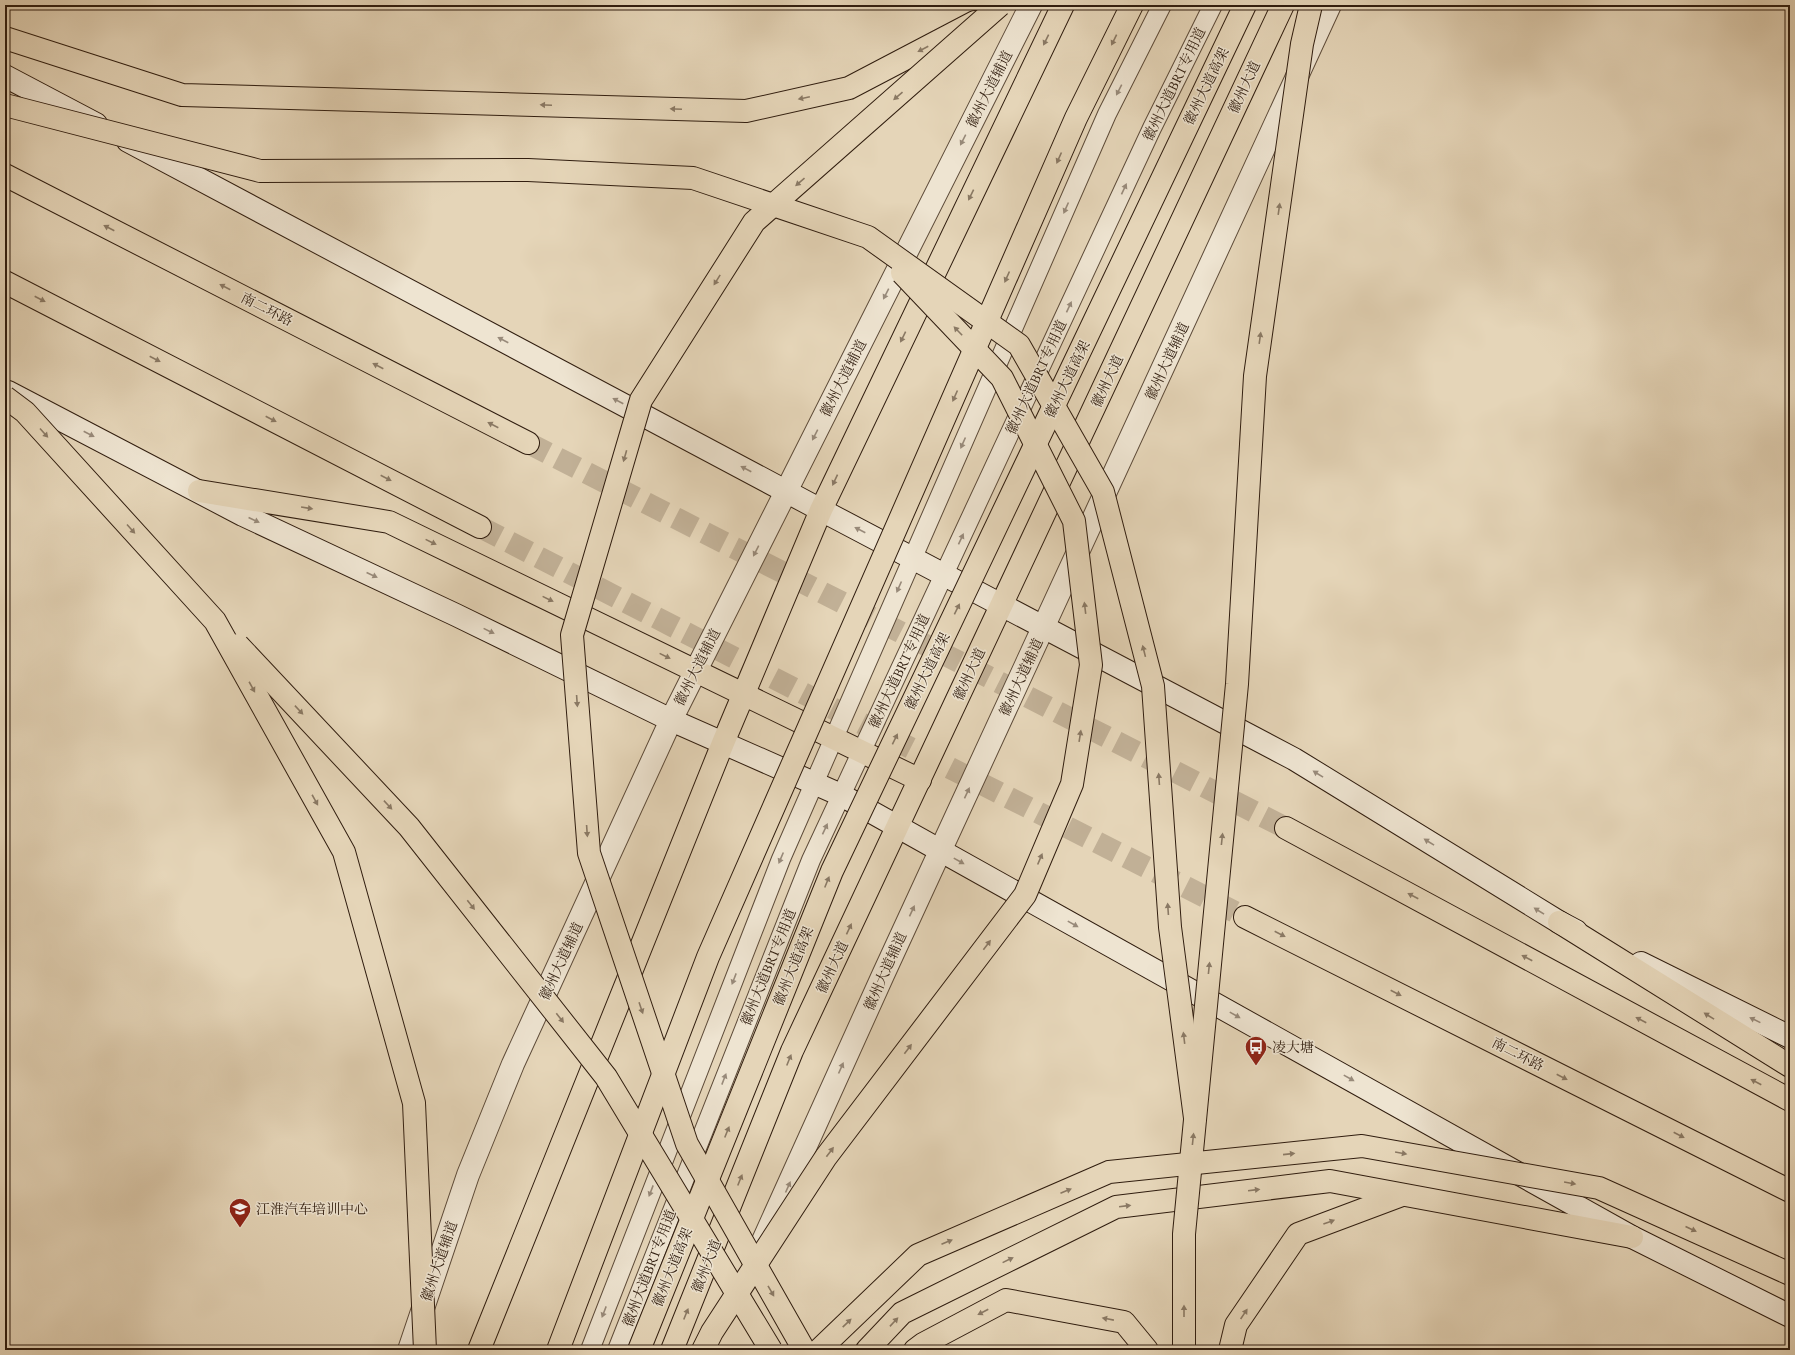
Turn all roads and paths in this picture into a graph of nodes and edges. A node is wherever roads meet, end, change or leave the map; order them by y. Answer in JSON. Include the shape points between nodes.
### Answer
{"nodes":[{"id":1,"x":1000,"y":5,"type":"edge"},
{"id":2,"x":1008,"y":5,"type":"edge"},
{"id":3,"x":1031,"y":5,"type":"edge"},
{"id":4,"x":1063,"y":5,"type":"edge"},
{"id":5,"x":1132,"y":5,"type":"edge"},
{"id":6,"x":1162,"y":5,"type":"edge"},
{"id":7,"x":1213,"y":5,"type":"edge"},
{"id":8,"x":1245,"y":5,"type":"edge"},
{"id":9,"x":1283,"y":5,"type":"edge"},
{"id":10,"x":1311,"y":5,"type":"edge"},
{"id":11,"x":1330,"y":5,"type":"edge"},
{"id":12,"x":5,"y":38,"type":"edge"},
{"id":13,"x":5,"y":76,"type":"edge"},
{"id":14,"x":5,"y":105,"type":"edge"},
{"id":15,"x":5,"y":175,"type":"edge"},
{"id":16,"x":868,"y":237,"type":"junction"},
{"id":17,"x":5,"y":282,"type":"edge"},
{"id":18,"x":5,"y":390,"type":"edge"},
{"id":19,"x":5,"y":397,"type":"edge"},
{"id":20,"x":528,"y":443,"type":"tunnel mouth"},
{"id":21,"x":199,"y":490,"type":"junction"},
{"id":22,"x":786,"y":490,"type":"junction"},
{"id":23,"x":822,"y":510,"type":"junction"},
{"id":24,"x":480,"y":527,"type":"tunnel mouth"},
{"id":25,"x":913,"y":557,"type":"junction"},
{"id":26,"x":944,"y":574,"type":"junction"},
{"id":27,"x":1002,"y":605,"type":"junction"},
{"id":28,"x":215,"y":621,"type":"junction"},
{"id":29,"x":1044,"y":627,"type":"junction"},
{"id":30,"x":695,"y":671,"type":"junction"},
{"id":31,"x":743,"y":694,"type":"junction"},
{"id":32,"x":670,"y":720,"type":"junction"},
{"id":33,"x":833,"y":738,"type":"junction"},
{"id":34,"x":722,"y":743,"type":"junction"},
{"id":35,"x":862,"y":751,"type":"junction"},
{"id":36,"x":920,"y":780,"type":"junction"},
{"id":37,"x":814,"y":783,"type":"junction"},
{"id":38,"x":841,"y":796,"type":"junction"},
{"id":39,"x":898,"y":827,"type":"junction"},
{"id":40,"x":1286,"y":828,"type":"tunnel mouth"},
{"id":41,"x":940,"y":851,"type":"junction"},
{"id":42,"x":1245,"y":917,"type":"tunnel mouth"},
{"id":43,"x":1559,"y":922,"type":"junction"},
{"id":44,"x":1790,"y":1037,"type":"edge"},
{"id":45,"x":1790,"y":1066,"type":"edge"},
{"id":46,"x":1790,"y":1100,"type":"edge"},
{"id":47,"x":1195,"y":1118,"type":"junction"},
{"id":48,"x":1790,"y":1191,"type":"edge"},
{"id":49,"x":1403,"y":1195,"type":"junction"},
{"id":50,"x":1632,"y":1237,"type":"junction"},
{"id":51,"x":1790,"y":1274,"type":"edge"},
{"id":52,"x":1790,"y":1316,"type":"edge"},
{"id":53,"x":408,"y":1350,"type":"edge"},
{"id":54,"x":425,"y":1350,"type":"edge"},
{"id":55,"x":479,"y":1350,"type":"edge"},
{"id":56,"x":558,"y":1350,"type":"edge"},
{"id":57,"x":590,"y":1350,"type":"edge"},
{"id":58,"x":617,"y":1350,"type":"edge"},
{"id":59,"x":639,"y":1350,"type":"edge"},
{"id":60,"x":672,"y":1350,"type":"edge"},
{"id":61,"x":703,"y":1350,"type":"edge"},
{"id":62,"x":714,"y":1350,"type":"edge"},
{"id":63,"x":771,"y":1350,"type":"edge"},
{"id":64,"x":804,"y":1350,"type":"edge"},
{"id":65,"x":819,"y":1350,"type":"edge"},
{"id":66,"x":867,"y":1350,"type":"edge"},
{"id":67,"x":916,"y":1350,"type":"edge"},
{"id":68,"x":1147,"y":1350,"type":"edge"},
{"id":69,"x":1184,"y":1350,"type":"edge"},
{"id":70,"x":1230,"y":1350,"type":"edge"}],
"edges":[{"from":1,"to":64,"type":"main road","one_way":true,"bridge":true,"via":[[754,222],[641,400],[572,635],[589,853],[688,1144]]},
{"from":2,"to":12,"type":"main road","one_way":true,"via":[[849,88],[746,111],[182,94]]},
{"from":3,"to":22,"type":"main road","name":"徽州大道辅道","one_way":true},
{"from":4,"to":23,"type":"main road","one_way":true},
{"from":5,"to":56,"type":"main road","one_way":true,"bridge":true,"via":[[1076,118],[708,957]]},
{"from":6,"to":25,"type":"lane","name":"徽州大道BRT专用道","one_way":true,"via":[[1107,114]]},
{"from":26,"to":7,"type":"lane","name":"徽州大道BRT专用道","one_way":true,"via":[[1152,128]]},
{"from":59,"to":8,"type":"main road","name":"徽州大道高架","one_way":true,"bridge":true,"via":[[832,871]]},
{"from":9,"to":27,"type":"main road","name":"徽州大道"},
{"from":47,"to":10,"type":"main road","one_way":true,"bridge":true,"via":[[1237,684],[1255,376],[1302,44]]},
{"from":11,"to":29,"type":"main road","name":"徽州大道辅道"},
{"from":22,"to":13,"type":"main road","one_way":true},
{"from":14,"to":16,"type":"main road","bridge":true,"via":[[260,171],[528,170],[693,178]]},
{"from":20,"to":15,"type":"main road","name":"南二环路","one_way":true},
{"from":47,"to":16,"type":"main road","one_way":true,"bridge":true,"via":[[1170,927],[1153,686],[1103,492],[1019,345]]},
{"from":61,"to":16,"type":"main road","one_way":true,"bridge":true,"via":[[712,1332],[826,1157],[1025,895],[1072,784],[1091,665],[1074,521],[1002,378]]},
{"from":17,"to":24,"type":"main road","one_way":true},
{"from":18,"to":21,"type":"main road","one_way":true},
{"from":19,"to":28,"type":"main road","one_way":true,"bridge":true,"via":[[25,412]]},
{"from":21,"to":30,"type":"main road","one_way":true,"via":[[389,522]]},
{"from":21,"to":32,"type":"main road","one_way":true,"via":[[243,515],[456,615]]},
{"from":22,"to":23,"type":"main road"},
{"from":22,"to":30,"type":"main road","name":"徽州大道辅道","one_way":true},
{"from":25,"to":23,"type":"main road","one_way":true},
{"from":23,"to":31,"type":"main road"},
{"from":25,"to":26,"type":"main road"},
{"from":25,"to":33,"type":"lane","name":"徽州大道BRT专用道","one_way":true},
{"from":26,"to":27,"type":"main road"},
{"from":26,"to":35,"type":"lane","name":"徽州大道BRT专用道"},
{"from":27,"to":29,"type":"main road"},
{"from":27,"to":36,"type":"main road","name":"徽州大道"},
{"from":28,"to":54,"type":"main road","one_way":true,"bridge":true,"via":[[344,852],[414,1103]]},
{"from":28,"to":63,"type":"main road","one_way":true,"bridge":true,"via":[[409,827],[606,1077]]},
{"from":41,"to":29,"type":"main road","name":"徽州大道辅道","one_way":true},
{"from":43,"to":29,"type":"main road","one_way":true,"via":[[1294,759]]},
{"from":30,"to":31,"type":"main road"},
{"from":30,"to":32,"type":"main road","name":"徽州大道辅道"},
{"from":31,"to":33,"type":"main road"},
{"from":31,"to":34,"type":"main road"},
{"from":32,"to":34,"type":"main road"},
{"from":32,"to":53,"type":"main road","name":"徽州大道辅道","via":[[513,1064],[468,1175]]},
{"from":33,"to":35,"type":"main road"},
{"from":33,"to":37,"type":"lane","name":"徽州大道BRT专用道"},
{"from":34,"to":37,"type":"main road"},
{"from":34,"to":55,"type":"main road"},
{"from":35,"to":36,"type":"main road"},
{"from":35,"to":38,"type":"lane","name":"徽州大道BRT专用道"},
{"from":36,"to":39,"type":"main road","name":"徽州大道"},
{"from":37,"to":38,"type":"main road"},
{"from":37,"to":57,"type":"lane","name":"徽州大道BRT专用道","one_way":true,"via":[[781,858]]},
{"from":38,"to":39,"type":"main road"},
{"from":58,"to":38,"type":"lane","name":"徽州大道BRT专用道","one_way":true,"via":[[808,867]]},
{"from":39,"to":41,"type":"main road"},
{"from":60,"to":39,"type":"main road","name":"徽州大道","one_way":true,"via":[[792,1051]]},
{"from":46,"to":40,"type":"main road","one_way":true},
{"from":41,"to":50,"type":"main road","one_way":true},
{"from":62,"to":41,"type":"main road","name":"徽州大道辅道","one_way":true},
{"from":42,"to":48,"type":"main road","name":"南二环路","one_way":true},
{"from":44,"to":43,"type":"main road","one_way":true},
{"from":45,"to":43,"type":"main road","one_way":true},
{"from":69,"to":47,"type":"main road","one_way":true,"bridge":true,"via":[[1184,1234]]},
{"from":49,"to":50,"type":"main road"},
{"from":66,"to":49,"type":"main road","one_way":true,"via":[[902,1313],[1116,1207],[1330,1181]]},
{"from":70,"to":49,"type":"main road","one_way":true,"via":[[1236,1325],[1298,1234]]},
{"from":50,"to":52,"type":"main road"},
{"from":65,"to":51,"type":"main road","one_way":true,"bridge":true,"via":[[918,1255],[1109,1172],[1362,1146],[1599,1188]]},
{"from":68,"to":67,"type":"main road","one_way":true,"via":[[1124,1322],[1006,1300]]}]}
